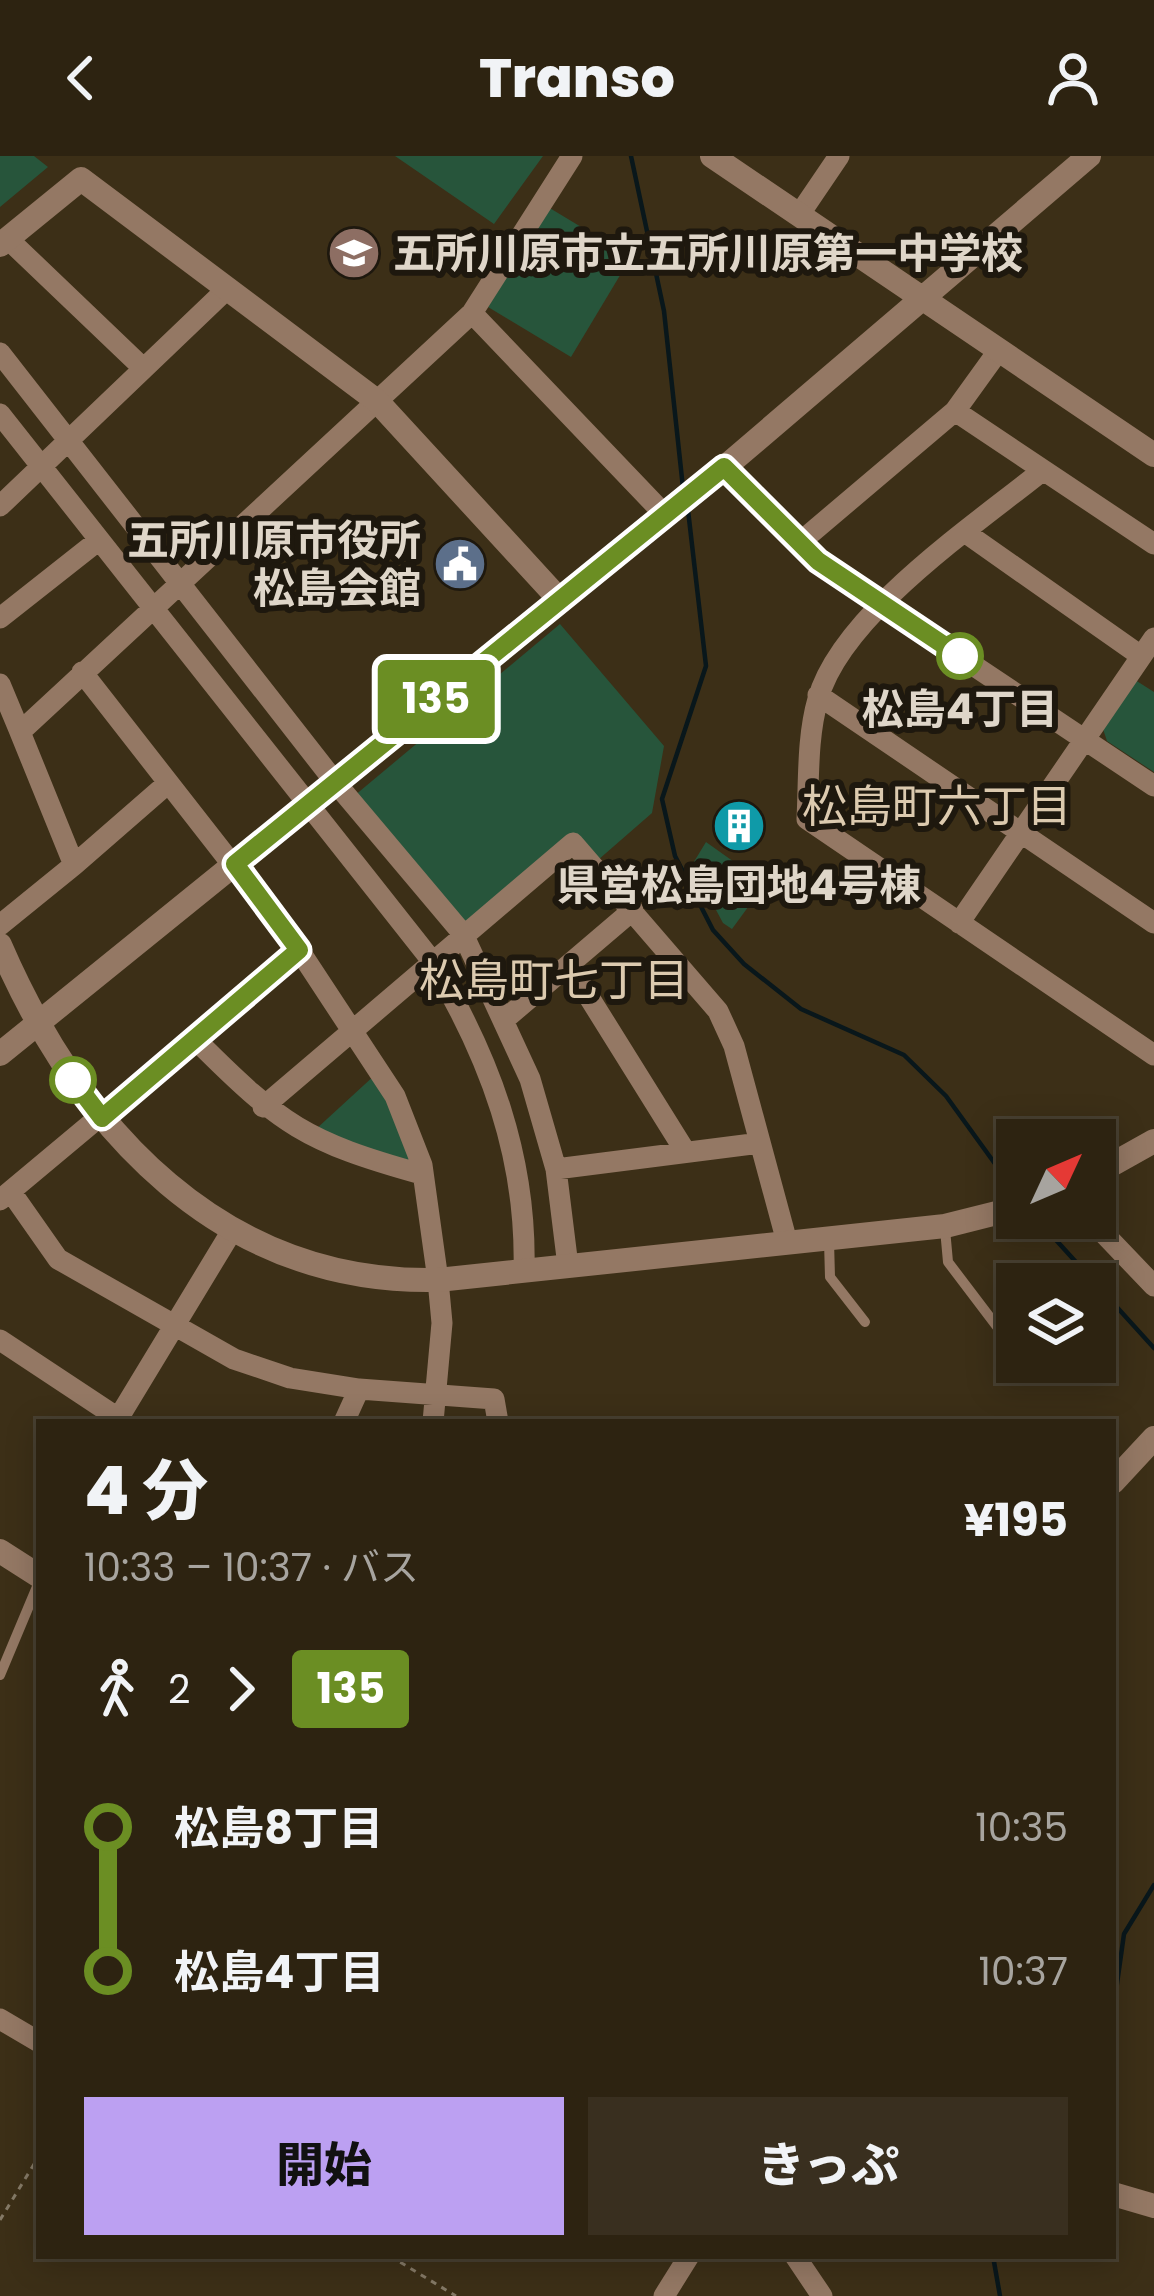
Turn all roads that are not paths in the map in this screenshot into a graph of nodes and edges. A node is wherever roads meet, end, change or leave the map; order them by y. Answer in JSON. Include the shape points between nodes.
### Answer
{"nodes":[{"id":1,"x":572,"y":156,"type":"edge"},
{"id":2,"x":712,"y":156,"type":"edge"},
{"id":3,"x":838,"y":156,"type":"edge"},
{"id":4,"x":1089,"y":156,"type":"edge"},
{"id":5,"x":799,"y":215,"type":"junction"},
{"id":6,"x":4,"y":242,"type":"edge"},
{"id":7,"x":228,"y":288,"type":"junction"},
{"id":8,"x":922,"y":298,"type":"junction"},
{"id":9,"x":472,"y":313,"type":"junction"},
{"id":10,"x":998,"y":350,"type":"junction"},
{"id":11,"x":0,"y":353,"type":"edge"},
{"id":12,"x":143,"y":368,"type":"junction"},
{"id":13,"x":377,"y":401,"type":"junction"},
{"id":14,"x":955,"y":411,"type":"junction"},
{"id":15,"x":0,"y":413,"type":"edge"},
{"id":16,"x":68,"y":440,"type":"junction"},
{"id":17,"x":1154,"y":455,"type":"edge"},
{"id":18,"x":40,"y":466,"type":"junction"},
{"id":19,"x":724,"y":467,"type":"junction"},
{"id":20,"x":1042,"y":471,"type":"junction"},
{"id":21,"x":0,"y":506,"type":"edge"},
{"id":22,"x":668,"y":512,"type":"junction"},
{"id":23,"x":966,"y":533,"type":"junction"},
{"id":24,"x":99,"y":540,"type":"junction"},
{"id":25,"x":798,"y":544,"type":"junction"},
{"id":26,"x":1154,"y":544,"type":"edge"},
{"id":27,"x":184,"y":582,"type":"junction"},
{"id":28,"x":559,"y":598,"type":"junction"},
{"id":29,"x":880,"y":603,"type":"junction"},
{"id":30,"x":154,"y":609,"type":"junction"},
{"id":31,"x":0,"y":619,"type":"edge"},
{"id":32,"x":1148,"y":647,"type":"edge"},
{"id":33,"x":82,"y":672,"type":"junction"},
{"id":34,"x":0,"y":684,"type":"edge"},
{"id":35,"x":818,"y":695,"type":"junction"},
{"id":36,"x":20,"y":732,"type":"junction"},
{"id":37,"x":1083,"y":737,"type":"junction"},
{"id":38,"x":335,"y":782,"type":"junction"},
{"id":39,"x":167,"y":784,"type":"junction"},
{"id":40,"x":1154,"y":786,"type":"edge"},
{"id":41,"x":308,"y":806,"type":"junction"},
{"id":42,"x":1019,"y":830,"type":"junction"},
{"id":43,"x":235,"y":864,"type":"junction"},
{"id":44,"x":74,"y":865,"type":"junction"},
{"id":45,"x":633,"y":910,"type":"junction"},
{"id":46,"x":1154,"y":922,"type":"edge"},
{"id":47,"x":959,"y":923,"type":"junction"},
{"id":48,"x":0,"y":925,"type":"edge"},
{"id":49,"x":464,"y":934,"type":"junction"},
{"id":50,"x":0,"y":944,"type":"edge"},
{"id":51,"x":299,"y":950,"type":"junction"},
{"id":52,"x":432,"y":961,"type":"junction"},
{"id":53,"x":569,"y":964,"type":"junction"},
{"id":54,"x":506,"y":1018,"type":"junction"},
{"id":55,"x":34,"y":1024,"type":"junction"},
{"id":56,"x":353,"y":1027,"type":"junction"},
{"id":57,"x":197,"y":1041,"type":"junction"},
{"id":58,"x":1152,"y":1050,"type":"edge"},
{"id":59,"x":0,"y":1054,"type":"edge"},
{"id":60,"x":530,"y":1079,"type":"junction"},
{"id":61,"x":497,"y":1092,"type":"junction"},
{"id":62,"x":263,"y":1107,"type":"junction"},
{"id":63,"x":102,"y":1118,"type":"junction"},
{"id":64,"x":1154,"y":1141,"type":"edge"},
{"id":65,"x":760,"y":1143,"type":"junction"},
{"id":66,"x":685,"y":1151,"type":"junction"},
{"id":67,"x":1116,"y":1162,"type":"edge"},
{"id":68,"x":556,"y":1169,"type":"junction"},
{"id":69,"x":421,"y":1174,"type":"junction"},
{"id":70,"x":6,"y":1196,"type":"edge"},
{"id":71,"x":996,"y":1213,"type":"edge"},
{"id":72,"x":944,"y":1226,"type":"junction"},
{"id":73,"x":233,"y":1229,"type":"junction"},
{"id":74,"x":829,"y":1238,"type":"junction"},
{"id":75,"x":1109,"y":1239,"type":"edge"},
{"id":76,"x":788,"y":1242,"type":"junction"},
{"id":77,"x":568,"y":1266,"type":"junction"},
{"id":78,"x":524,"y":1271,"type":"junction"},
{"id":79,"x":438,"y":1280,"type":"junction"},
{"id":80,"x":1154,"y":1286,"type":"edge"},
{"id":81,"x":865,"y":1322,"type":"dead end"},
{"id":82,"x":996,"y":1326,"type":"edge"},
{"id":83,"x":173,"y":1327,"type":"junction"},
{"id":84,"x":0,"y":1340,"type":"edge"},
{"id":85,"x":359,"y":1389,"type":"junction"},
{"id":86,"x":439,"y":1396,"type":"junction"},
{"id":87,"x":118,"y":1419,"type":"edge"},
{"id":88,"x":120,"y":1419,"type":"edge"},
{"id":89,"x":345,"y":1419,"type":"edge"},
{"id":90,"x":434,"y":1419,"type":"edge"},
{"id":91,"x":497,"y":1419,"type":"edge"},
{"id":92,"x":1154,"y":1438,"type":"edge"},
{"id":93,"x":1116,"y":1479,"type":"edge"},
{"id":94,"x":0,"y":1551,"type":"edge"},
{"id":95,"x":36,"y":1577,"type":"edge"},
{"id":96,"x":36,"y":1586,"type":"edge"},
{"id":97,"x":0,"y":1675,"type":"edge"},
{"id":98,"x":0,"y":2019,"type":"edge"},
{"id":99,"x":36,"y":2040,"type":"edge"},
{"id":100,"x":1116,"y":2194,"type":"edge"},
{"id":101,"x":1153,"y":2198,"type":"edge"},
{"id":102,"x":687,"y":2259,"type":"edge"},
{"id":103,"x":797,"y":2259,"type":"edge"},
{"id":104,"x":664,"y":2296,"type":"edge"},
{"id":105,"x":822,"y":2296,"type":"edge"}],
"edges":[{"from":1,"to":9,"type":"street"},
{"from":2,"to":5,"type":"street"},
{"from":3,"to":5,"type":"street"},
{"from":4,"to":8,"type":"street"},
{"from":5,"to":8,"type":"street"},
{"from":6,"to":7,"type":"street","via":[[81,179]]},
{"from":6,"to":12,"type":"street"},
{"from":7,"to":12,"type":"street"},
{"from":7,"to":13,"type":"street"},
{"from":8,"to":10,"type":"street"},
{"from":8,"to":19,"type":"street"},
{"from":9,"to":13,"type":"street"},
{"from":9,"to":22,"type":"street"},
{"from":10,"to":14,"type":"street"},
{"from":10,"to":17,"type":"street"},
{"from":11,"to":16,"type":"street"},
{"from":12,"to":16,"type":"street"},
{"from":13,"to":27,"type":"street"},
{"from":13,"to":28,"type":"street"},
{"from":14,"to":20,"type":"street"},
{"from":14,"to":25,"type":"street"},
{"from":15,"to":18,"type":"street"},
{"from":16,"to":18,"type":"street"},
{"from":16,"to":27,"type":"street"},
{"from":18,"to":21,"type":"street"},
{"from":18,"to":24,"type":"street"},
{"from":19,"to":22,"type":"street"},
{"from":19,"to":25,"type":"street"},
{"from":20,"to":23,"type":"street"},
{"from":20,"to":26,"type":"street"},
{"from":22,"to":28,"type":"street"},
{"from":23,"to":29,"type":"street"},
{"from":23,"to":32,"type":"street"},
{"from":24,"to":30,"type":"street"},
{"from":24,"to":31,"type":"street"},
{"from":25,"to":29,"type":"street"},
{"from":27,"to":30,"type":"street"},
{"from":27,"to":38,"type":"street"},
{"from":28,"to":38,"type":"street"},
{"from":29,"to":35,"type":"street"},
{"from":29,"to":37,"type":"street"},
{"from":30,"to":33,"type":"street"},
{"from":30,"to":41,"type":"street"},
{"from":32,"to":37,"type":"street"},
{"from":33,"to":36,"type":"street"},
{"from":33,"to":39,"type":"street"},
{"from":34,"to":36,"type":"street"},
{"from":35,"to":42,"type":"street"},
{"from":35,"to":47,"type":"street","via":[[807,819]]},
{"from":36,"to":44,"type":"street"},
{"from":37,"to":40,"type":"street"},
{"from":37,"to":42,"type":"street"},
{"from":38,"to":41,"type":"street"},
{"from":38,"to":49,"type":"street"},
{"from":39,"to":43,"type":"street"},
{"from":39,"to":44,"type":"street"},
{"from":41,"to":43,"type":"street"},
{"from":41,"to":52,"type":"street"},
{"from":42,"to":46,"type":"street"},
{"from":42,"to":47,"type":"street"},
{"from":43,"to":51,"type":"street"},
{"from":43,"to":55,"type":"street"},
{"from":44,"to":48,"type":"street"},
{"from":45,"to":49,"type":"street","via":[[573,843]]},
{"from":45,"to":53,"type":"street"},
{"from":45,"to":65,"type":"street","via":[[718,1011]]},
{"from":47,"to":58,"type":"street"},
{"from":49,"to":52,"type":"street"},
{"from":49,"to":54,"type":"street"},
{"from":50,"to":55,"type":"street"},
{"from":51,"to":56,"type":"street"},
{"from":51,"to":57,"type":"street"},
{"from":52,"to":56,"type":"street"},
{"from":52,"to":61,"type":"street"},
{"from":53,"to":54,"type":"street"},
{"from":53,"to":66,"type":"street"},
{"from":54,"to":60,"type":"street"},
{"from":55,"to":59,"type":"street"},
{"from":55,"to":63,"type":"street"},
{"from":56,"to":62,"type":"street"},
{"from":56,"to":69,"type":"street","via":[[394,1096]]},
{"from":57,"to":62,"type":"street"},
{"from":57,"to":63,"type":"street"},
{"from":60,"to":61,"type":"street"},
{"from":60,"to":68,"type":"street"},
{"from":61,"to":78,"type":"street","via":[[518,1168]]},
{"from":62,"to":69,"type":"street","via":[[334,1150]]},
{"from":63,"to":70,"type":"street"},
{"from":63,"to":73,"type":"street","via":[[191,1203]]},
{"from":64,"to":67,"type":"street"},
{"from":65,"to":66,"type":"street"},
{"from":65,"to":76,"type":"street"},
{"from":66,"to":68,"type":"street"},
{"from":68,"to":77,"type":"street"},
{"from":69,"to":79,"type":"street"},
{"from":70,"to":83,"type":"street","via":[[58,1259]]},
{"from":71,"to":72,"type":"street"},
{"from":72,"to":74,"type":"street"},
{"from":72,"to":82,"type":"lane","via":[[947,1262]]},
{"from":73,"to":79,"type":"street","via":[[368,1279]]},
{"from":73,"to":83,"type":"street"},
{"from":74,"to":76,"type":"street"},
{"from":74,"to":81,"type":"lane","via":[[830,1277]]},
{"from":75,"to":80,"type":"street"},
{"from":76,"to":77,"type":"street"},
{"from":77,"to":78,"type":"street"},
{"from":78,"to":79,"type":"street"},
{"from":79,"to":86,"type":"street"},
{"from":83,"to":85,"type":"street","via":[[290,1378]]},
{"from":83,"to":88,"type":"street"},
{"from":84,"to":87,"type":"street"},
{"from":85,"to":86,"type":"street"},
{"from":85,"to":89,"type":"street"},
{"from":86,"to":90,"type":"street"},
{"from":86,"to":91,"type":"street","via":[[494,1399]]},
{"from":92,"to":93,"type":"street"},
{"from":94,"to":95,"type":"street"},
{"from":96,"to":97,"type":"lane"},
{"from":98,"to":99,"type":"street"},
{"from":100,"to":101,"type":"street"},
{"from":102,"to":104,"type":"street"},
{"from":103,"to":105,"type":"street"}]}
